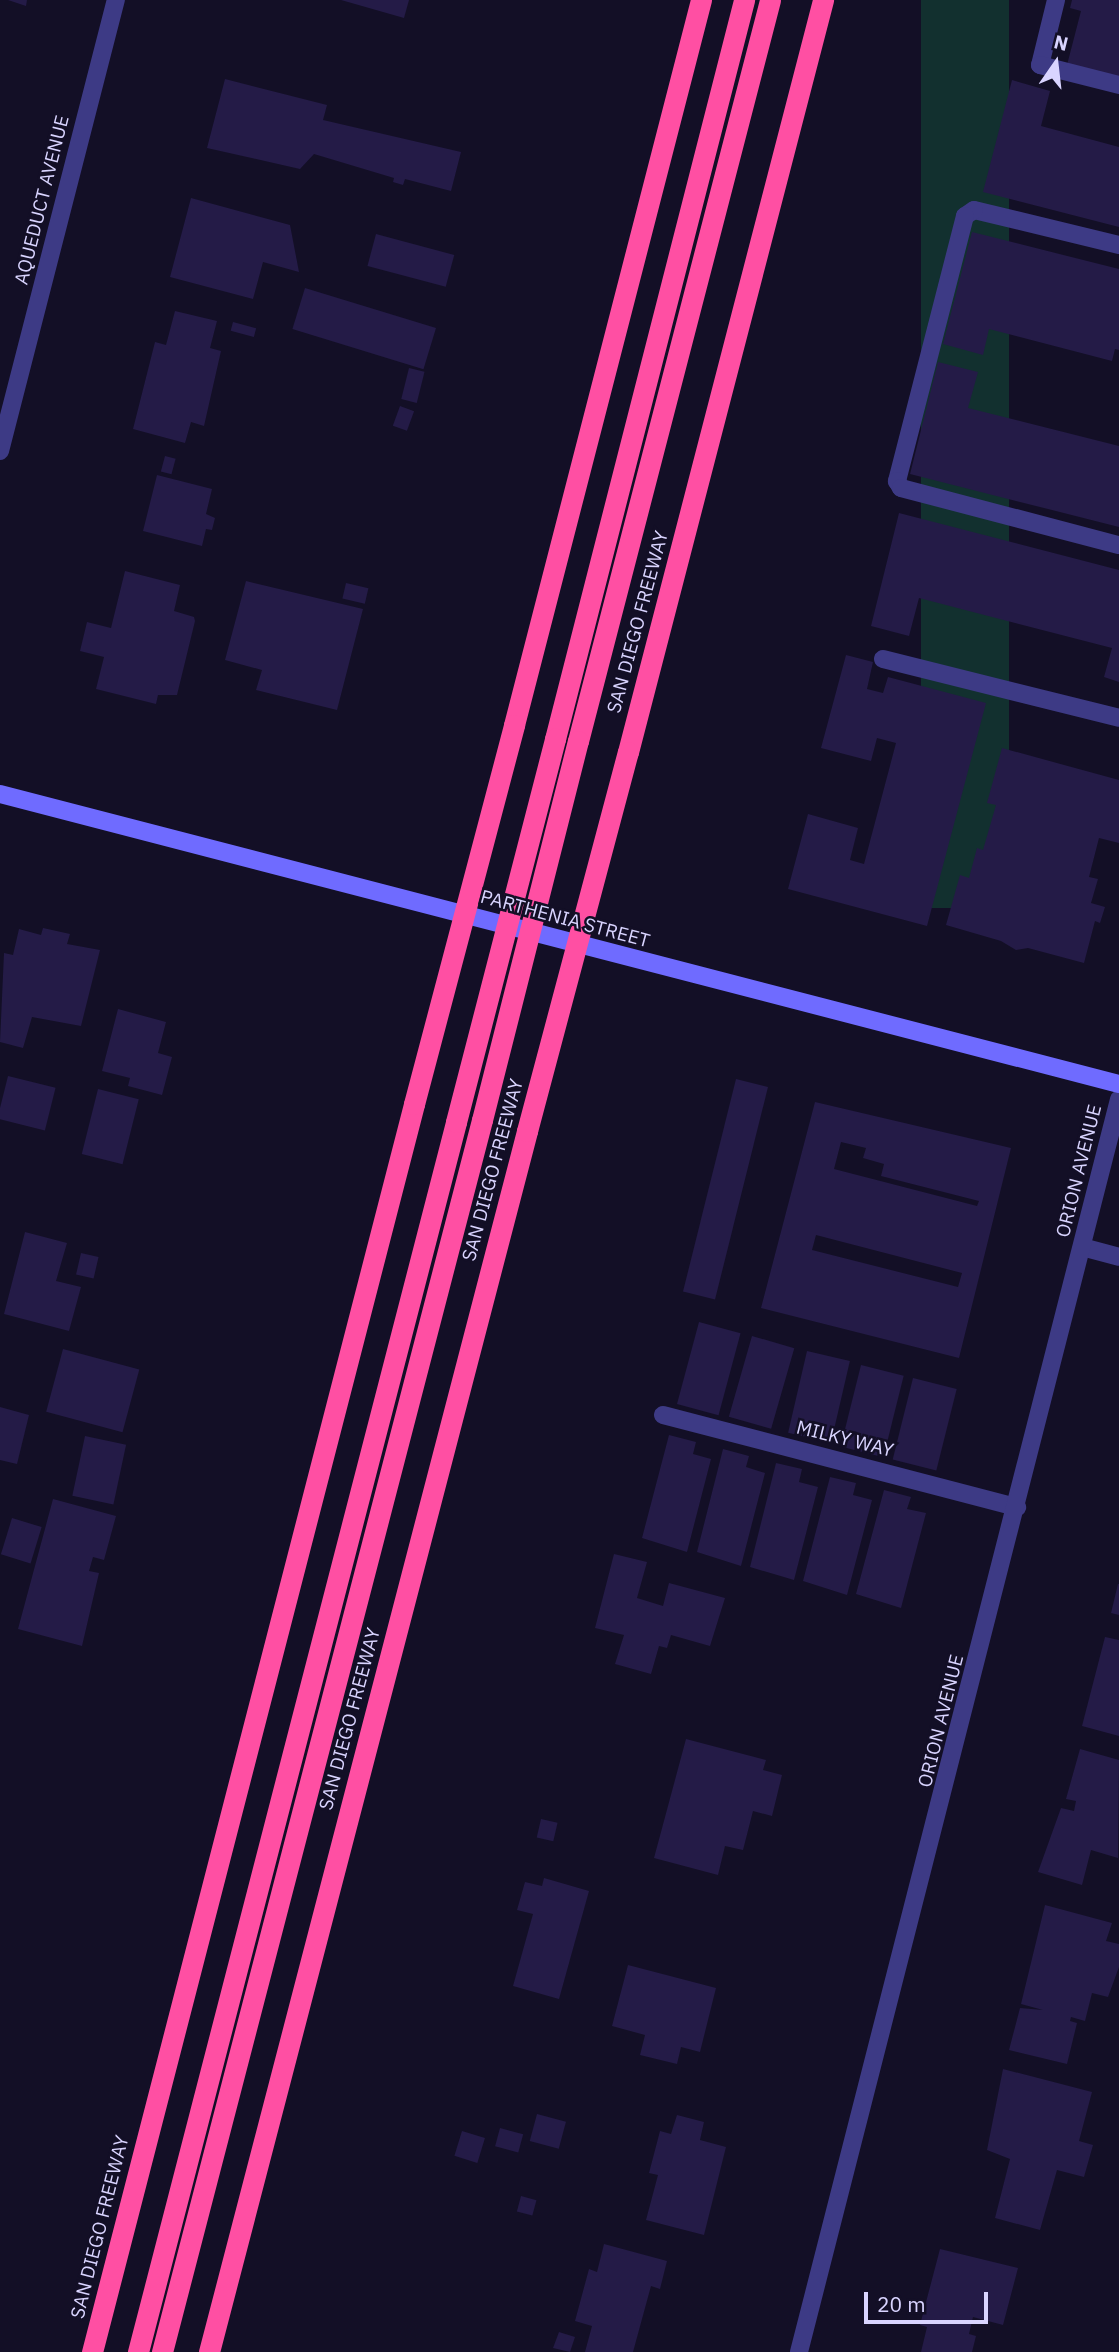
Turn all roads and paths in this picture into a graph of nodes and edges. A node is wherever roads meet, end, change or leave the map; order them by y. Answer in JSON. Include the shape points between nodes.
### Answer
{"nodes":[{"id":1,"x":116,"y":0,"type":"edge"},
{"id":2,"x":701,"y":0,"type":"edge"},
{"id":3,"x":744,"y":0,"type":"edge"},
{"id":4,"x":770,"y":0,"type":"edge"},
{"id":5,"x":823,"y":0,"type":"edge"},
{"id":6,"x":1056,"y":0,"type":"edge"},
{"id":7,"x":1119,"y":85,"type":"edge"},
{"id":8,"x":1119,"y":245,"type":"edge"},
{"id":9,"x":0,"y":451,"type":"edge"},
{"id":10,"x":1119,"y":545,"type":"edge"},
{"id":11,"x":883,"y":659,"type":"dead end"},
{"id":12,"x":1119,"y":718,"type":"edge"},
{"id":13,"x":0,"y":794,"type":"edge"},
{"id":14,"x":1119,"y":1084,"type":"edge"},
{"id":15,"x":1119,"y":1099,"type":"edge"},
{"id":16,"x":1082,"y":1247,"type":"junction"},
{"id":17,"x":1119,"y":1257,"type":"edge"},
{"id":18,"x":663,"y":1415,"type":"dead end"},
{"id":19,"x":1017,"y":1507,"type":"junction"},
{"id":20,"x":92,"y":2352,"type":"edge"},
{"id":21,"x":138,"y":2352,"type":"edge"},
{"id":22,"x":162,"y":2352,"type":"edge"},
{"id":23,"x":209,"y":2352,"type":"edge"},
{"id":24,"x":799,"y":2352,"type":"edge"}],
"edges":[{"from":1,"to":9,"type":"street","name":"AQUEDUCT AVENUE"},
{"from":2,"to":20,"type":"highway","name":"SAN DIEGO FREEWAY","bridge":true},
{"from":3,"to":21,"type":"highway","bridge":true},
{"from":4,"to":22,"type":"highway","bridge":true},
{"from":5,"to":23,"type":"highway","name":"SAN DIEGO FREEWAY","bridge":true},
{"from":6,"to":7,"type":"street","via":[[1040,65]]},
{"from":8,"to":10,"type":"street","via":[[974,210],[965,216],[897,481],[901,488]]},
{"from":11,"to":12,"type":"street"},
{"from":13,"to":14,"type":"main road","name":"PARTHENIA STREET"},
{"from":15,"to":16,"type":"street","name":"ORION AVENUE"},
{"from":16,"to":17,"type":"street"},
{"from":16,"to":19,"type":"street","name":"ORION AVENUE"},
{"from":18,"to":19,"type":"street","name":"MILKY WAY"},
{"from":19,"to":24,"type":"street","name":"ORION AVENUE"}]}
